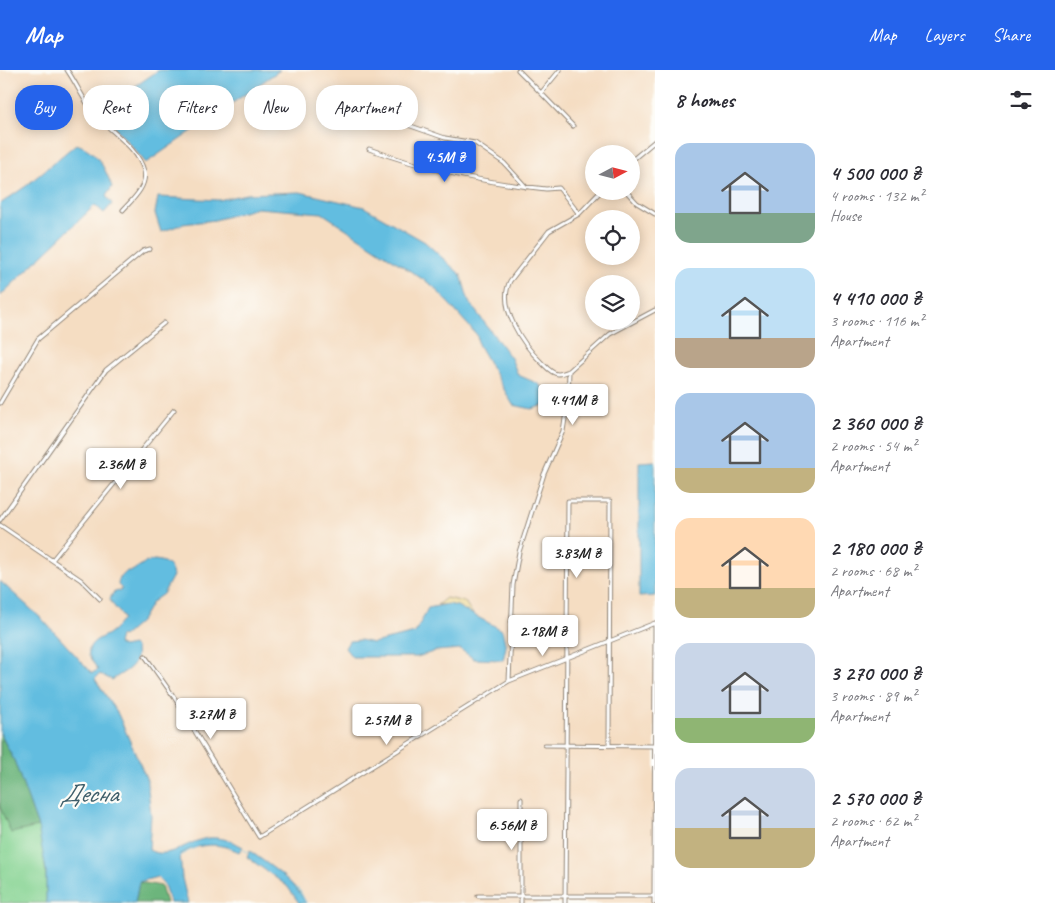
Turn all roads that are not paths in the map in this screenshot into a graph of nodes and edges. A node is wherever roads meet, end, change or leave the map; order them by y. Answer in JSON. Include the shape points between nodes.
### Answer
{"nodes":[{"id":1,"x":67,"y":70,"type":"edge"},
{"id":2,"x":518,"y":70,"type":"edge"},
{"id":3,"x":560,"y":70,"type":"edge"},
{"id":4,"x":541,"y":93,"type":"junction"},
{"id":5,"x":573,"y":126,"type":"dead end"},
{"id":6,"x":418,"y":128,"type":"edge"},
{"id":7,"x":655,"y":141,"type":"edge"},
{"id":8,"x":369,"y":150,"type":"dead end"},
{"id":9,"x":640,"y":154,"type":"edge"},
{"id":10,"x":527,"y":188,"type":"junction"},
{"id":11,"x":592,"y":200,"type":"edge"},
{"id":12,"x":636,"y":200,"type":"edge"},
{"id":13,"x":123,"y":210,"type":"dead end"},
{"id":14,"x":579,"y":214,"type":"junction"},
{"id":15,"x":655,"y":214,"type":"edge"},
{"id":16,"x":150,"y":249,"type":"dead end"},
{"id":17,"x":655,"y":310,"type":"edge"},
{"id":18,"x":164,"y":323,"type":"dead end"},
{"id":19,"x":569,"y":370,"type":"junction"},
{"id":20,"x":0,"y":403,"type":"edge"},
{"id":21,"x":174,"y":410,"type":"dead end"},
{"id":22,"x":0,"y":520,"type":"edge"},
{"id":23,"x":0,"y":525,"type":"edge"},
{"id":24,"x":53,"y":559,"type":"junction"},
{"id":25,"x":100,"y":599,"type":"dead end"},
{"id":26,"x":655,"y":623,"type":"edge"},
{"id":27,"x":609,"y":641,"type":"junction"},
{"id":28,"x":145,"y":656,"type":"dead end"},
{"id":29,"x":567,"y":658,"type":"junction"},
{"id":30,"x":508,"y":681,"type":"junction"},
{"id":31,"x":545,"y":745,"type":"dead end"},
{"id":32,"x":567,"y":746,"type":"junction"},
{"id":33,"x":609,"y":746,"type":"junction"},
{"id":34,"x":655,"y":746,"type":"edge"},
{"id":35,"x":521,"y":799,"type":"dead end"},
{"id":36,"x":478,"y":896,"type":"dead end"},
{"id":37,"x":521,"y":896,"type":"junction"},
{"id":38,"x":565,"y":896,"type":"junction"},
{"id":39,"x":608,"y":896,"type":"junction"},
{"id":40,"x":654,"y":896,"type":"junction"},
{"id":41,"x":521,"y":903,"type":"edge"},
{"id":42,"x":565,"y":903,"type":"edge"},
{"id":43,"x":608,"y":903,"type":"edge"},
{"id":44,"x":654,"y":903,"type":"edge"}],
"edges":[{"from":1,"to":13,"type":"street","via":[[94,113],[137,156],[144,171],[140,191]]},
{"from":2,"to":4,"type":"street"},
{"from":3,"to":4,"type":"street"},
{"from":4,"to":5,"type":"street"},
{"from":6,"to":10,"type":"street","via":[[475,143],[504,163]]},
{"from":7,"to":9,"type":"street"},
{"from":8,"to":10,"type":"street","via":[[423,168]]},
{"from":10,"to":14,"type":"street","via":[[559,188]]},
{"from":11,"to":14,"type":"street"},
{"from":12,"to":15,"type":"street"},
{"from":14,"to":19,"type":"street","via":[[549,231],[506,289],[507,305],[524,344],[553,373]]},
{"from":16,"to":20,"type":"street","via":[[143,251],[38,339]]},
{"from":17,"to":19,"type":"street","via":[[610,334]]},
{"from":18,"to":22,"type":"street","via":[[106,370]]},
{"from":19,"to":30,"type":"street","via":[[564,431],[544,474],[519,552],[511,600]]},
{"from":21,"to":24,"type":"street"},
{"from":23,"to":24,"type":"street"},
{"from":24,"to":25,"type":"street"},
{"from":26,"to":27,"type":"street"},
{"from":26,"to":34,"type":"street"},
{"from":27,"to":29,"type":"street"},
{"from":27,"to":29,"type":"street","via":[[610,501],[568,501]]},
{"from":27,"to":33,"type":"street"},
{"from":28,"to":30,"type":"street","via":[[174,697],[259,837]]},
{"from":29,"to":30,"type":"street"},
{"from":29,"to":32,"type":"street"},
{"from":31,"to":32,"type":"street"},
{"from":32,"to":33,"type":"street"},
{"from":32,"to":38,"type":"street"},
{"from":33,"to":34,"type":"street"},
{"from":34,"to":40,"type":"street"},
{"from":35,"to":37,"type":"street"},
{"from":36,"to":37,"type":"street"},
{"from":37,"to":38,"type":"street"},
{"from":37,"to":41,"type":"street"},
{"from":38,"to":39,"type":"street"},
{"from":38,"to":42,"type":"street"},
{"from":39,"to":40,"type":"street"},
{"from":39,"to":43,"type":"street"},
{"from":40,"to":44,"type":"street"}]}
